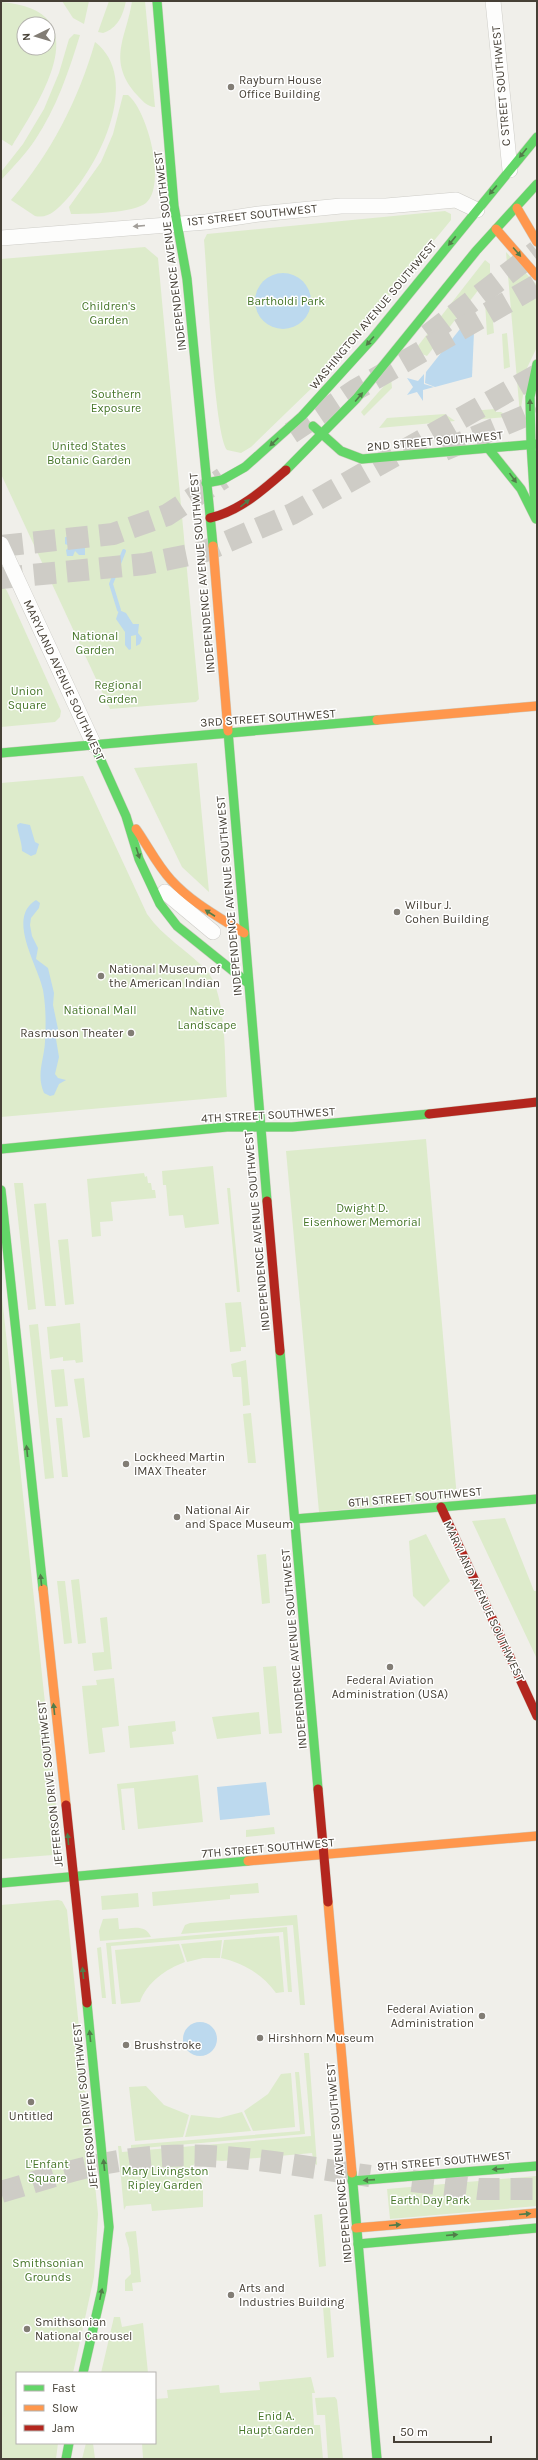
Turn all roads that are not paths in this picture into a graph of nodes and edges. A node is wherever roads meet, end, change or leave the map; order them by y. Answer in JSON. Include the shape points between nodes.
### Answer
{"nodes":[{"id":1,"x":157,"y":1,"type":"edge"},
{"id":2,"x":493,"y":1,"type":"edge"},
{"id":3,"x":537,"y":137,"type":"edge"},
{"id":4,"x":510,"y":170,"type":"junction"},
{"id":5,"x":537,"y":184,"type":"edge"},
{"id":6,"x":517,"y":208,"type":"junction"},
{"id":7,"x":477,"y":210,"type":"junction"},
{"id":8,"x":178,"y":224,"type":"junction"},
{"id":9,"x":496,"y":229,"type":"junction"},
{"id":10,"x":1,"y":238,"type":"edge"},
{"id":11,"x":537,"y":242,"type":"edge"},
{"id":12,"x":537,"y":276,"type":"edge"},
{"id":13,"x":537,"y":364,"type":"edge"},
{"id":14,"x":302,"y":416,"type":"junction"},
{"id":15,"x":322,"y":435,"type":"junction"},
{"id":16,"x":534,"y":444,"type":"edge"},
{"id":17,"x":488,"y":448,"type":"junction"},
{"id":18,"x":206,"y":483,"type":"junction"},
{"id":19,"x":210,"y":518,"type":"junction"},
{"id":20,"x":536,"y":519,"type":"edge"},
{"id":21,"x":537,"y":529,"type":"edge"},
{"id":22,"x":1,"y":544,"type":"edge"},
{"id":23,"x":537,"y":706,"type":"edge"},
{"id":24,"x":228,"y":732,"type":"junction"},
{"id":25,"x":94,"y":745,"type":"junction"},
{"id":26,"x":1,"y":753,"type":"edge"},
{"id":27,"x":126,"y":816,"type":"junction"},
{"id":28,"x":165,"y":892,"type":"dead end"},
{"id":29,"x":213,"y":932,"type":"dead end"},
{"id":30,"x":244,"y":933,"type":"junction"},
{"id":31,"x":248,"y":983,"type":"junction"},
{"id":32,"x":537,"y":1102,"type":"edge"},
{"id":33,"x":260,"y":1127,"type":"junction"},
{"id":34,"x":1,"y":1149,"type":"edge"},
{"id":35,"x":1,"y":1190,"type":"edge"},
{"id":36,"x":537,"y":1499,"type":"edge"},
{"id":37,"x":442,"y":1507,"type":"junction"},
{"id":38,"x":295,"y":1520,"type":"junction"},
{"id":39,"x":537,"y":1716,"type":"edge"},
{"id":40,"x":537,"y":1836,"type":"edge"},
{"id":41,"x":324,"y":1855,"type":"junction"},
{"id":42,"x":73,"y":1877,"type":"junction"},
{"id":43,"x":1,"y":1883,"type":"edge"},
{"id":44,"x":537,"y":2166,"type":"edge"},
{"id":45,"x":352,"y":2181,"type":"junction"},
{"id":46,"x":537,"y":2213,"type":"edge"},
{"id":47,"x":356,"y":2228,"type":"junction"},
{"id":48,"x":537,"y":2228,"type":"edge"},
{"id":49,"x":358,"y":2244,"type":"junction"},
{"id":50,"x":83,"y":2372,"type":"edge"},
{"id":51,"x":69,"y":2444,"type":"edge"},
{"id":52,"x":66,"y":2459,"type":"edge"},
{"id":53,"x":377,"y":2459,"type":"edge"}],
"edges":[{"from":1,"to":8,"type":"main road","name":"INDEPENDENCE AVENUE SOUTHWEST"},
{"from":2,"to":4,"type":"street","name":"C STREET SOUTHWEST"},
{"from":3,"to":4,"type":"main road","name":"WASHINGTON AVENUE SOUTHWEST","one_way":true},
{"from":4,"to":6,"type":"main road"},
{"from":4,"to":7,"type":"main road","name":"WASHINGTON AVENUE SOUTHWEST","one_way":true},
{"from":5,"to":6,"type":"main road"},
{"from":6,"to":9,"type":"main road"},
{"from":6,"to":11,"type":"main road"},
{"from":7,"to":8,"type":"street","name":"1ST STREET SOUTHWEST","via":[[456,200],[386,206],[337,206]]},
{"from":7,"to":9,"type":"main road"},
{"from":7,"to":14,"type":"main road","name":"WASHINGTON AVENUE SOUTHWEST","one_way":true,"via":[[372,339]]},
{"from":8,"to":10,"type":"street","name":"1ST STREET SOUTHWEST","one_way":true},
{"from":8,"to":18,"type":"main road","name":"INDEPENDENCE AVENUE SOUTHWEST","via":[[187,279]]},
{"from":9,"to":12,"type":"main road","one_way":true},
{"from":15,"to":9,"type":"main road","one_way":true,"via":[[349,410]]},
{"from":16,"to":13,"type":"main road","one_way":true,"via":[[530,397]]},
{"from":14,"to":15,"type":"main road","name":"2ND STREET SOUTHWEST"},
{"from":14,"to":18,"type":"main road","name":"WASHINGTON AVENUE SOUTHWEST","one_way":true,"via":[[246,467],[222,480]]},
{"from":15,"to":17,"type":"main road","name":"2ND STREET SOUTHWEST","via":[[346,456],[362,459]]},
{"from":19,"to":15,"type":"main road","one_way":true,"via":[[225,515],[240,507],[303,456]]},
{"from":16,"to":17,"type":"main road","name":"2ND STREET SOUTHWEST"},
{"from":16,"to":20,"type":"main road"},
{"from":17,"to":20,"type":"main road","one_way":true,"via":[[521,489]]},
{"from":18,"to":19,"type":"main road","name":"INDEPENDENCE AVENUE SOUTHWEST"},
{"from":19,"to":24,"type":"main road","name":"INDEPENDENCE AVENUE SOUTHWEST"},
{"from":20,"to":21,"type":"main road"},
{"from":22,"to":25,"type":"street","name":"MARYLAND AVENUE SOUTHWEST"},
{"from":23,"to":24,"type":"main road","name":"3RD STREET SOUTHWEST"},
{"from":24,"to":25,"type":"main road","name":"3RD STREET SOUTHWEST"},
{"from":24,"to":30,"type":"main road","name":"INDEPENDENCE AVENUE SOUTHWEST"},
{"from":25,"to":26,"type":"main road","name":"3RD STREET SOUTHWEST"},
{"from":25,"to":27,"type":"main road","name":"MARYLAND AVENUE SOUTHWEST"},
{"from":30,"to":27,"type":"main road","name":"MARYLAND AVENUE SOUTHWEST","one_way":true,"via":[[182,892]]},
{"from":27,"to":31,"type":"main road","name":"MARYLAND AVENUE SOUTHWEST","one_way":true,"via":[[139,859],[168,916],[216,959]]},
{"from":28,"to":29,"type":"street"},
{"from":30,"to":31,"type":"main road","name":"INDEPENDENCE AVENUE SOUTHWEST"},
{"from":31,"to":33,"type":"main road","name":"INDEPENDENCE AVENUE SOUTHWEST"},
{"from":32,"to":33,"type":"main road","name":"4TH STREET SOUTHWEST","via":[[345,1123]]},
{"from":33,"to":34,"type":"main road","name":"4TH STREET SOUTHWEST","via":[[227,1127]]},
{"from":33,"to":38,"type":"main road","name":"INDEPENDENCE AVENUE SOUTHWEST"},
{"from":42,"to":35,"type":"main road","name":"JEFFERSON DRIVE SOUTHWEST","one_way":true},
{"from":36,"to":37,"type":"main road","name":"6TH STREET SOUTHWEST"},
{"from":37,"to":38,"type":"main road","name":"6TH STREET SOUTHWEST"},
{"from":37,"to":39,"type":"main road","name":"MARYLAND AVENUE SOUTHWEST"},
{"from":38,"to":41,"type":"main road","name":"INDEPENDENCE AVENUE SOUTHWEST"},
{"from":40,"to":41,"type":"main road","name":"7TH STREET SOUTHWEST"},
{"from":41,"to":42,"type":"main road","name":"7TH STREET SOUTHWEST"},
{"from":41,"to":45,"type":"main road","name":"INDEPENDENCE AVENUE SOUTHWEST"},
{"from":42,"to":43,"type":"main road","name":"7TH STREET SOUTHWEST"},
{"from":50,"to":42,"type":"main road","name":"JEFFERSON DRIVE SOUTHWEST","one_way":true,"via":[[105,2273],[109,2224]]},
{"from":44,"to":45,"type":"main road","name":"9TH STREET SOUTHWEST","one_way":true},
{"from":45,"to":47,"type":"main road","name":"INDEPENDENCE AVENUE SOUTHWEST"},
{"from":47,"to":46,"type":"main road","one_way":true},
{"from":47,"to":49,"type":"main road","name":"INDEPENDENCE AVENUE SOUTHWEST"},
{"from":49,"to":48,"type":"main road","one_way":true},
{"from":49,"to":53,"type":"main road","name":"INDEPENDENCE AVENUE SOUTHWEST"},
{"from":51,"to":52,"type":"main road"}]}
